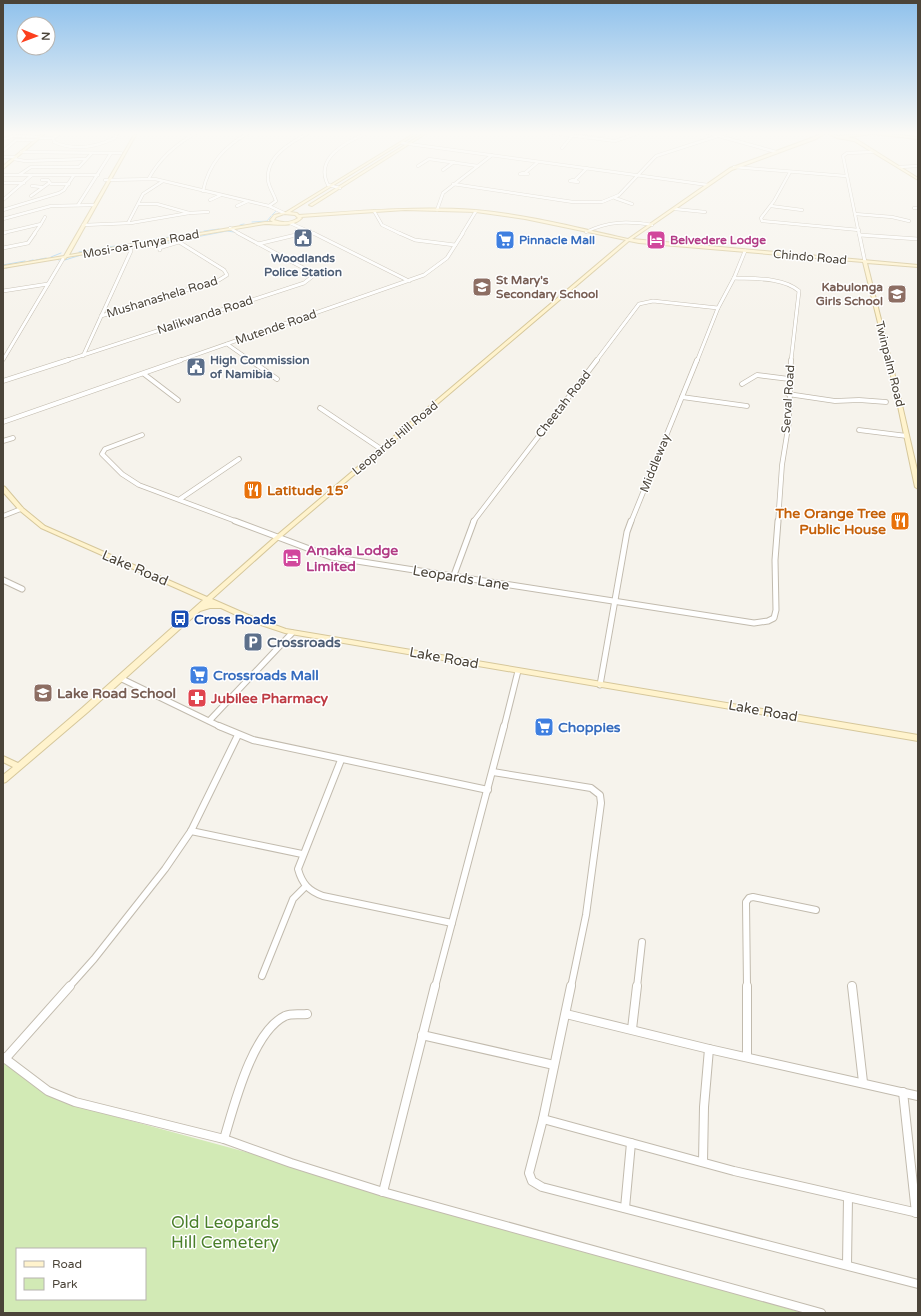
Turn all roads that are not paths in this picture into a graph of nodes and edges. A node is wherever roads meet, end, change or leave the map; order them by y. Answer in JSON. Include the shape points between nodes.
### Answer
{"nodes":[{"id":1,"x":54,"y":194,"type":"edge"},
{"id":2,"x":85,"y":194,"type":"edge"},
{"id":3,"x":99,"y":194,"type":"edge"},
{"id":4,"x":143,"y":194,"type":"edge"},
{"id":5,"x":273,"y":194,"type":"edge"},
{"id":6,"x":319,"y":194,"type":"edge"},
{"id":7,"x":329,"y":194,"type":"edge"},
{"id":8,"x":442,"y":194,"type":"edge"},
{"id":9,"x":523,"y":194,"type":"edge"},
{"id":10,"x":619,"y":194,"type":"edge"},
{"id":11,"x":695,"y":194,"type":"edge"},
{"id":12,"x":777,"y":194,"type":"edge"},
{"id":13,"x":850,"y":194,"type":"edge"},
{"id":14,"x":221,"y":195,"type":"joint"},
{"id":15,"x":615,"y":198,"type":"junction"},
{"id":16,"x":210,"y":200,"type":"dead end"},
{"id":17,"x":248,"y":201,"type":"junction"},
{"id":18,"x":139,"y":204,"type":"junction"},
{"id":19,"x":632,"y":204,"type":"dead end"},
{"id":20,"x":78,"y":205,"type":"junction"},
{"id":21,"x":93,"y":205,"type":"junction"},
{"id":22,"x":238,"y":206,"type":"dead end"},
{"id":23,"x":269,"y":206,"type":"junction"},
{"id":24,"x":771,"y":206,"type":"junction"},
{"id":25,"x":308,"y":207,"type":"dead end"},
{"id":26,"x":674,"y":209,"type":"junction"},
{"id":27,"x":3,"y":210,"type":"edge"},
{"id":28,"x":437,"y":210,"type":"junction"},
{"id":29,"x":802,"y":210,"type":"dead end"},
{"id":30,"x":301,"y":211,"type":"dead end"},
{"id":31,"x":374,"y":211,"type":"junction"},
{"id":32,"x":189,"y":212,"type":"junction"},
{"id":33,"x":208,"y":212,"type":"dead end"},
{"id":34,"x":476,"y":212,"type":"junction"},
{"id":35,"x":705,"y":212,"type":"dead end"},
{"id":36,"x":278,"y":213,"type":"junction"},
{"id":37,"x":286,"y":213,"type":"junction"},
{"id":38,"x":855,"y":214,"type":"junction"},
{"id":39,"x":45,"y":217,"type":"dead end"},
{"id":40,"x":298,"y":217,"type":"junction"},
{"id":41,"x":3,"y":219,"type":"edge"},
{"id":42,"x":272,"y":219,"type":"junction"},
{"id":43,"x":909,"y":221,"type":"dead end"},
{"id":44,"x":128,"y":223,"type":"junction"},
{"id":45,"x":279,"y":223,"type":"junction"},
{"id":46,"x":290,"y":223,"type":"junction"},
{"id":47,"x":41,"y":224,"type":"junction"},
{"id":48,"x":83,"y":225,"type":"junction"},
{"id":49,"x":298,"y":225,"type":"junction"},
{"id":50,"x":652,"y":225,"type":"junction"},
{"id":51,"x":231,"y":228,"type":"junction"},
{"id":52,"x":859,"y":230,"type":"junction"},
{"id":53,"x":310,"y":231,"type":"junction"},
{"id":54,"x":587,"y":232,"type":"junction"},
{"id":55,"x":3,"y":234,"type":"edge"},
{"id":56,"x":860,"y":235,"type":"junction"},
{"id":57,"x":175,"y":238,"type":"junction"},
{"id":58,"x":626,"y":240,"type":"junction"},
{"id":59,"x":918,"y":240,"type":"edge"},
{"id":60,"x":179,"y":242,"type":"junction"},
{"id":61,"x":258,"y":244,"type":"junction"},
{"id":62,"x":130,"y":245,"type":"junction"},
{"id":63,"x":455,"y":245,"type":"junction"},
{"id":64,"x":3,"y":248,"type":"edge"},
{"id":65,"x":160,"y":250,"type":"dead end"},
{"id":66,"x":745,"y":252,"type":"junction"},
{"id":67,"x":64,"y":257,"type":"junction"},
{"id":68,"x":866,"y":263,"type":"junction"},
{"id":69,"x":918,"y":266,"type":"edge"},
{"id":70,"x":3,"y":267,"type":"edge"},
{"id":71,"x":734,"y":278,"type":"junction"},
{"id":72,"x":409,"y":281,"type":"junction"},
{"id":73,"x":48,"y":284,"type":"junction"},
{"id":74,"x":3,"y":292,"type":"edge"},
{"id":75,"x":718,"y":308,"type":"junction"},
{"id":76,"x":101,"y":316,"type":"junction"},
{"id":77,"x":227,"y":344,"type":"junction"},
{"id":78,"x":83,"y":356,"type":"junction"},
{"id":79,"x":3,"y":360,"type":"edge"},
{"id":80,"x":144,"y":374,"type":"junction"},
{"id":81,"x":277,"y":379,"type":"dead end"},
{"id":82,"x":789,"y":379,"type":"junction"},
{"id":83,"x":3,"y":381,"type":"edge"},
{"id":84,"x":742,"y":384,"type":"dead end"},
{"id":85,"x":788,"y":394,"type":"junction"},
{"id":86,"x":682,"y":398,"type":"junction"},
{"id":87,"x":178,"y":400,"type":"dead end"},
{"id":88,"x":886,"y":402,"type":"dead end"},
{"id":89,"x":747,"y":406,"type":"dead end"},
{"id":90,"x":320,"y":408,"type":"dead end"},
{"id":91,"x":3,"y":422,"type":"edge"},
{"id":92,"x":859,"y":430,"type":"dead end"},
{"id":93,"x":142,"y":435,"type":"dead end"},
{"id":94,"x":907,"y":436,"type":"junction"},
{"id":95,"x":13,"y":438,"type":"dead end"},
{"id":96,"x":4,"y":443,"type":"edge"},
{"id":97,"x":381,"y":449,"type":"junction"},
{"id":98,"x":240,"y":459,"type":"dead end"},
{"id":99,"x":918,"y":487,"type":"edge"},
{"id":100,"x":3,"y":488,"type":"edge"},
{"id":101,"x":180,"y":499,"type":"junction"},
{"id":102,"x":21,"y":509,"type":"junction"},
{"id":103,"x":3,"y":516,"type":"edge"},
{"id":104,"x":278,"y":537,"type":"junction"},
{"id":105,"x":454,"y":576,"type":"junction"},
{"id":106,"x":3,"y":580,"type":"edge"},
{"id":107,"x":220,"y":588,"type":"junction"},
{"id":108,"x":22,"y":589,"type":"dead end"},
{"id":109,"x":193,"y":593,"type":"junction"},
{"id":110,"x":207,"y":599,"type":"junction"},
{"id":111,"x":614,"y":601,"type":"junction"},
{"id":112,"x":223,"y":606,"type":"junction"},
{"id":113,"x":194,"y":611,"type":"junction"},
{"id":114,"x":769,"y":621,"type":"joint"},
{"id":115,"x":292,"y":633,"type":"junction"},
{"id":116,"x":518,"y":671,"type":"junction"},
{"id":117,"x":120,"y":678,"type":"junction"},
{"id":118,"x":600,"y":685,"type":"junction"},
{"id":119,"x":210,"y":720,"type":"junction"},
{"id":120,"x":238,"y":735,"type":"junction"},
{"id":121,"x":918,"y":738,"type":"edge"},
{"id":122,"x":3,"y":759,"type":"edge"},
{"id":123,"x":341,"y":760,"type":"junction"},
{"id":124,"x":18,"y":766,"type":"junction"},
{"id":125,"x":493,"y":772,"type":"junction"},
{"id":126,"x":3,"y":780,"type":"edge"},
{"id":127,"x":488,"y":790,"type":"junction"},
{"id":128,"x":191,"y":831,"type":"junction"},
{"id":129,"x":302,"y":854,"type":"junction"},
{"id":130,"x":305,"y":887,"type":"junction"},
{"id":131,"x":816,"y":910,"type":"dead end"},
{"id":132,"x":452,"y":923,"type":"junction"},
{"id":133,"x":642,"y":942,"type":"dead end"},
{"id":134,"x":262,"y":976,"type":"dead end"},
{"id":135,"x":852,"y":986,"type":"dead end"},
{"id":136,"x":308,"y":1014,"type":"dead end"},
{"id":137,"x":566,"y":1014,"type":"junction"},
{"id":138,"x":632,"y":1029,"type":"junction"},
{"id":139,"x":422,"y":1035,"type":"junction"},
{"id":140,"x":708,"y":1049,"type":"junction"},
{"id":141,"x":747,"y":1056,"type":"junction"},
{"id":142,"x":4,"y":1058,"type":"edge"},
{"id":143,"x":554,"y":1065,"type":"junction"},
{"id":144,"x":863,"y":1082,"type":"junction"},
{"id":145,"x":903,"y":1092,"type":"junction"},
{"id":146,"x":918,"y":1096,"type":"edge"},
{"id":147,"x":543,"y":1119,"type":"junction"},
{"id":148,"x":224,"y":1139,"type":"junction"},
{"id":149,"x":631,"y":1143,"type":"junction"},
{"id":150,"x":703,"y":1162,"type":"junction"},
{"id":151,"x":383,"y":1192,"type":"junction"},
{"id":152,"x":848,"y":1198,"type":"junction"},
{"id":153,"x":625,"y":1208,"type":"junction"},
{"id":154,"x":917,"y":1213,"type":"edge"},
{"id":155,"x":847,"y":1265,"type":"junction"},
{"id":156,"x":918,"y":1284,"type":"edge"},
{"id":157,"x":821,"y":1313,"type":"edge"}],
"edges":[{"from":1,"to":27,"type":"street"},
{"from":2,"to":20,"type":"street"},
{"from":3,"to":21,"type":"main road"},
{"from":4,"to":18,"type":"street"},
{"from":5,"to":23,"type":"street","via":[[276,201]]},
{"from":6,"to":37,"type":"main road"},
{"from":7,"to":25,"type":"main road"},
{"from":8,"to":28,"type":"street"},
{"from":9,"to":15,"type":"street","via":[[580,203],[602,202]]},
{"from":10,"to":15,"type":"street"},
{"from":11,"to":26,"type":"main road","name":"Leopards Hill Road"},
{"from":12,"to":24,"type":"street"},
{"from":13,"to":38,"type":"street","name":"Twinpalm Road"},
{"from":14,"to":16,"type":"street"},
{"from":14,"to":17,"type":"street"},
{"from":15,"to":19,"type":"street"},
{"from":17,"to":22,"type":"street"},
{"from":17,"to":23,"type":"street"},
{"from":18,"to":32,"type":"street","via":[[157,204]]},
{"from":18,"to":44,"type":"street"},
{"from":20,"to":21,"type":"street"},
{"from":20,"to":41,"type":"street","via":[[51,206]]},
{"from":21,"to":48,"type":"main road"},
{"from":21,"to":67,"type":"main road"},
{"from":23,"to":36,"type":"street"},
{"from":24,"to":29,"type":"street"},
{"from":24,"to":52,"type":"street","via":[[761,218],[762,221]]},
{"from":26,"to":35,"type":"street"},
{"from":26,"to":50,"type":"main road","name":"Leopards Hill Road"},
{"from":28,"to":31,"type":"main road","name":"Chindo Road"},
{"from":28,"to":34,"type":"main road","name":"Chindo Road"},
{"from":30,"to":40,"type":"main road"},
{"from":31,"to":40,"type":"main road","name":"Chindo Road"},
{"from":31,"to":63,"type":"street","via":[[382,225],[415,240]]},
{"from":32,"to":33,"type":"street"},
{"from":32,"to":44,"type":"street"},
{"from":34,"to":54,"type":"main road","name":"Chindo Road","via":[[523,218]]},
{"from":34,"to":63,"type":"street","name":"Mutende Road"},
{"from":36,"to":37,"type":"main road"},
{"from":36,"to":42,"type":"main road"},
{"from":37,"to":40,"type":"main road"},
{"from":38,"to":43,"type":"street"},
{"from":38,"to":52,"type":"street","name":"Twinpalm Road"},
{"from":39,"to":47,"type":"street"},
{"from":40,"to":46,"type":"main road"},
{"from":40,"to":49,"type":"street"},
{"from":42,"to":45,"type":"main road"},
{"from":42,"to":51,"type":"main road","name":"Mosi-oa-Tunya Road"},
{"from":44,"to":48,"type":"street"},
{"from":45,"to":46,"type":"main road","name":"Mosi-oa-Tunya Road"},
{"from":45,"to":51,"type":"main road","name":"Mosi-oa-Tunya Road"},
{"from":46,"to":49,"type":"street"},
{"from":47,"to":55,"type":"street"},
{"from":47,"to":64,"type":"street","via":[[28,243]]},
{"from":48,"to":67,"type":"main road"},
{"from":49,"to":53,"type":"street"},
{"from":50,"to":54,"type":"street","via":[[632,221],[604,224]]},
{"from":50,"to":58,"type":"main road","name":"Leopards Hill Road"},
{"from":51,"to":57,"type":"main road","name":"Mosi-oa-Tunya Road"},
{"from":51,"to":61,"type":"street","name":"Nalikwanda Road"},
{"from":52,"to":56,"type":"street","name":"Twinpalm Road"},
{"from":53,"to":61,"type":"street"},
{"from":53,"to":72,"type":"street"},
{"from":54,"to":58,"type":"main road","name":"Chindo Road"},
{"from":56,"to":59,"type":"street"},
{"from":56,"to":68,"type":"street","name":"Twinpalm Road"},
{"from":57,"to":60,"type":"street","name":"Mushanashela Road"},
{"from":57,"to":62,"type":"main road","name":"Mosi-oa-Tunya Road"},
{"from":58,"to":66,"type":"main road","name":"Chindo Road"},
{"from":58,"to":97,"type":"main road","name":"Leopards Hill Road"},
{"from":60,"to":65,"type":"street","via":[[159,248]]},
{"from":60,"to":76,"type":"street","name":"Mushanashela Road","via":[[224,270],[227,275],[219,280]]},
{"from":61,"to":78,"type":"street","name":"Nalikwanda Road","via":[[309,271],[312,278],[304,283]]},
{"from":62,"to":67,"type":"main road","name":"Mosi-oa-Tunya Road"},
{"from":62,"to":76,"type":"street","via":[[130,251]]},
{"from":63,"to":72,"type":"street","name":"Mutende Road","via":[[443,263]]},
{"from":66,"to":68,"type":"main road","name":"Chindo Road"},
{"from":66,"to":71,"type":"street","name":"Middleway"},
{"from":67,"to":70,"type":"main road","name":"Mosi-oa-Tunya Road"},
{"from":67,"to":73,"type":"street"},
{"from":68,"to":69,"type":"main road","name":"Chindo Road"},
{"from":68,"to":94,"type":"main road","name":"Twinpalm Road"},
{"from":71,"to":75,"type":"street","name":"Middleway"},
{"from":71,"to":82,"type":"street","name":"Serval Road","via":[[782,283],[799,290]]},
{"from":72,"to":77,"type":"street","name":"Mutende Road"},
{"from":73,"to":74,"type":"street"},
{"from":73,"to":79,"type":"street"},
{"from":75,"to":86,"type":"street","name":"Middleway"},
{"from":75,"to":105,"type":"street","name":"Cheetah Road","via":[[653,301],[639,304],[473,522]]},
{"from":76,"to":78,"type":"street"},
{"from":77,"to":80,"type":"street","name":"Mutende Road"},
{"from":77,"to":81,"type":"street"},
{"from":78,"to":83,"type":"street","name":"Nalikwanda Road"},
{"from":80,"to":87,"type":"street"},
{"from":80,"to":91,"type":"street","name":"Mutende Road"},
{"from":82,"to":84,"type":"street","via":[[757,375]]},
{"from":82,"to":85,"type":"street","name":"Serval Road"},
{"from":85,"to":88,"type":"street","via":[[835,401]]},
{"from":85,"to":114,"type":"street","name":"Serval Road","via":[[789,422],[782,466],[775,560],[776,610],[774,618]]},
{"from":86,"to":89,"type":"street"},
{"from":86,"to":111,"type":"street","name":"Middleway","via":[[627,532]]},
{"from":90,"to":97,"type":"street"},
{"from":92,"to":94,"type":"street"},
{"from":93,"to":101,"type":"street","name":"Leopards Lane","via":[[105,449],[102,454],[131,480]]},
{"from":94,"to":99,"type":"main road","name":"Twinpalm Road"},
{"from":95,"to":96,"type":"street"},
{"from":97,"to":104,"type":"main road","name":"Leopards Hill Road"},
{"from":98,"to":101,"type":"street"},
{"from":100,"to":102,"type":"main road","name":"Lake Road"},
{"from":101,"to":104,"type":"street","name":"Leopards Lane"},
{"from":102,"to":103,"type":"street"},
{"from":102,"to":109,"type":"main road","name":"Lake Road","via":[[52,532]]},
{"from":104,"to":105,"type":"street","name":"Leopards Lane","via":[[331,557]]},
{"from":104,"to":107,"type":"main road","name":"Leopards Hill Road"},
{"from":105,"to":111,"type":"street","name":"Leopards Lane"},
{"from":106,"to":108,"type":"street"},
{"from":107,"to":109,"type":"main road"},
{"from":107,"to":110,"type":"main road","name":"Leopards Hill Road"},
{"from":107,"to":112,"type":"main road","via":[[216,594]]},
{"from":109,"to":110,"type":"main road","name":"Lake Road"},
{"from":109,"to":113,"type":"main road","via":[[197,602]]},
{"from":110,"to":112,"type":"main road","name":"Lake Road"},
{"from":110,"to":113,"type":"main road","name":"Leopards Hill Road"},
{"from":111,"to":114,"type":"street","name":"Leopards Lane","via":[[753,622]]},
{"from":111,"to":118,"type":"street","name":"Middleway"},
{"from":112,"to":113,"type":"main road","via":[[210,606]]},
{"from":112,"to":115,"type":"main road","name":"Lake Road"},
{"from":113,"to":117,"type":"main road","name":"Leopards Hill Road"},
{"from":115,"to":116,"type":"main road","name":"Lake Road"},
{"from":115,"to":119,"type":"street"},
{"from":116,"to":118,"type":"main road","name":"Lake Road"},
{"from":116,"to":125,"type":"street"},
{"from":117,"to":119,"type":"street"},
{"from":117,"to":124,"type":"main road","name":"Leopards Hill Road"},
{"from":118,"to":121,"type":"main road","name":"Lake Road"},
{"from":119,"to":120,"type":"street"},
{"from":120,"to":123,"type":"street"},
{"from":120,"to":128,"type":"street"},
{"from":122,"to":124,"type":"main road"},
{"from":123,"to":127,"type":"street"},
{"from":123,"to":129,"type":"street"},
{"from":124,"to":126,"type":"main road","name":"Leopards Hill Road"},
{"from":125,"to":127,"type":"street"},
{"from":125,"to":137,"type":"street","via":[[591,788],[600,795],[586,915]]},
{"from":127,"to":132,"type":"street"},
{"from":128,"to":129,"type":"street"},
{"from":128,"to":142,"type":"street","via":[[121,925]]},
{"from":129,"to":130,"type":"street","via":[[298,870]]},
{"from":130,"to":132,"type":"street","via":[[323,896]]},
{"from":130,"to":134,"type":"street","via":[[293,899]]},
{"from":131,"to":141,"type":"street","via":[[753,897],[748,898],[746,902]]},
{"from":132,"to":139,"type":"street"},
{"from":133,"to":138,"type":"street"},
{"from":135,"to":144,"type":"street"},
{"from":136,"to":148,"type":"street","via":[[287,1015],[261,1039],[242,1082]]},
{"from":137,"to":138,"type":"street"},
{"from":137,"to":143,"type":"street"},
{"from":138,"to":140,"type":"street"},
{"from":139,"to":143,"type":"street"},
{"from":139,"to":151,"type":"street"},
{"from":140,"to":141,"type":"street"},
{"from":140,"to":150,"type":"street"},
{"from":141,"to":144,"type":"street"},
{"from":142,"to":148,"type":"street","via":[[48,1091],[75,1102]]},
{"from":143,"to":147,"type":"street"},
{"from":144,"to":145,"type":"street"},
{"from":145,"to":146,"type":"street"},
{"from":145,"to":154,"type":"street"},
{"from":147,"to":149,"type":"street"},
{"from":147,"to":153,"type":"street","via":[[531,1161],[532,1181],[542,1187]]},
{"from":148,"to":151,"type":"street"},
{"from":149,"to":150,"type":"street"},
{"from":149,"to":153,"type":"street"},
{"from":150,"to":152,"type":"street"},
{"from":151,"to":157,"type":"street"},
{"from":152,"to":154,"type":"street"},
{"from":152,"to":155,"type":"street"},
{"from":153,"to":155,"type":"street"},
{"from":155,"to":156,"type":"street"}]}
